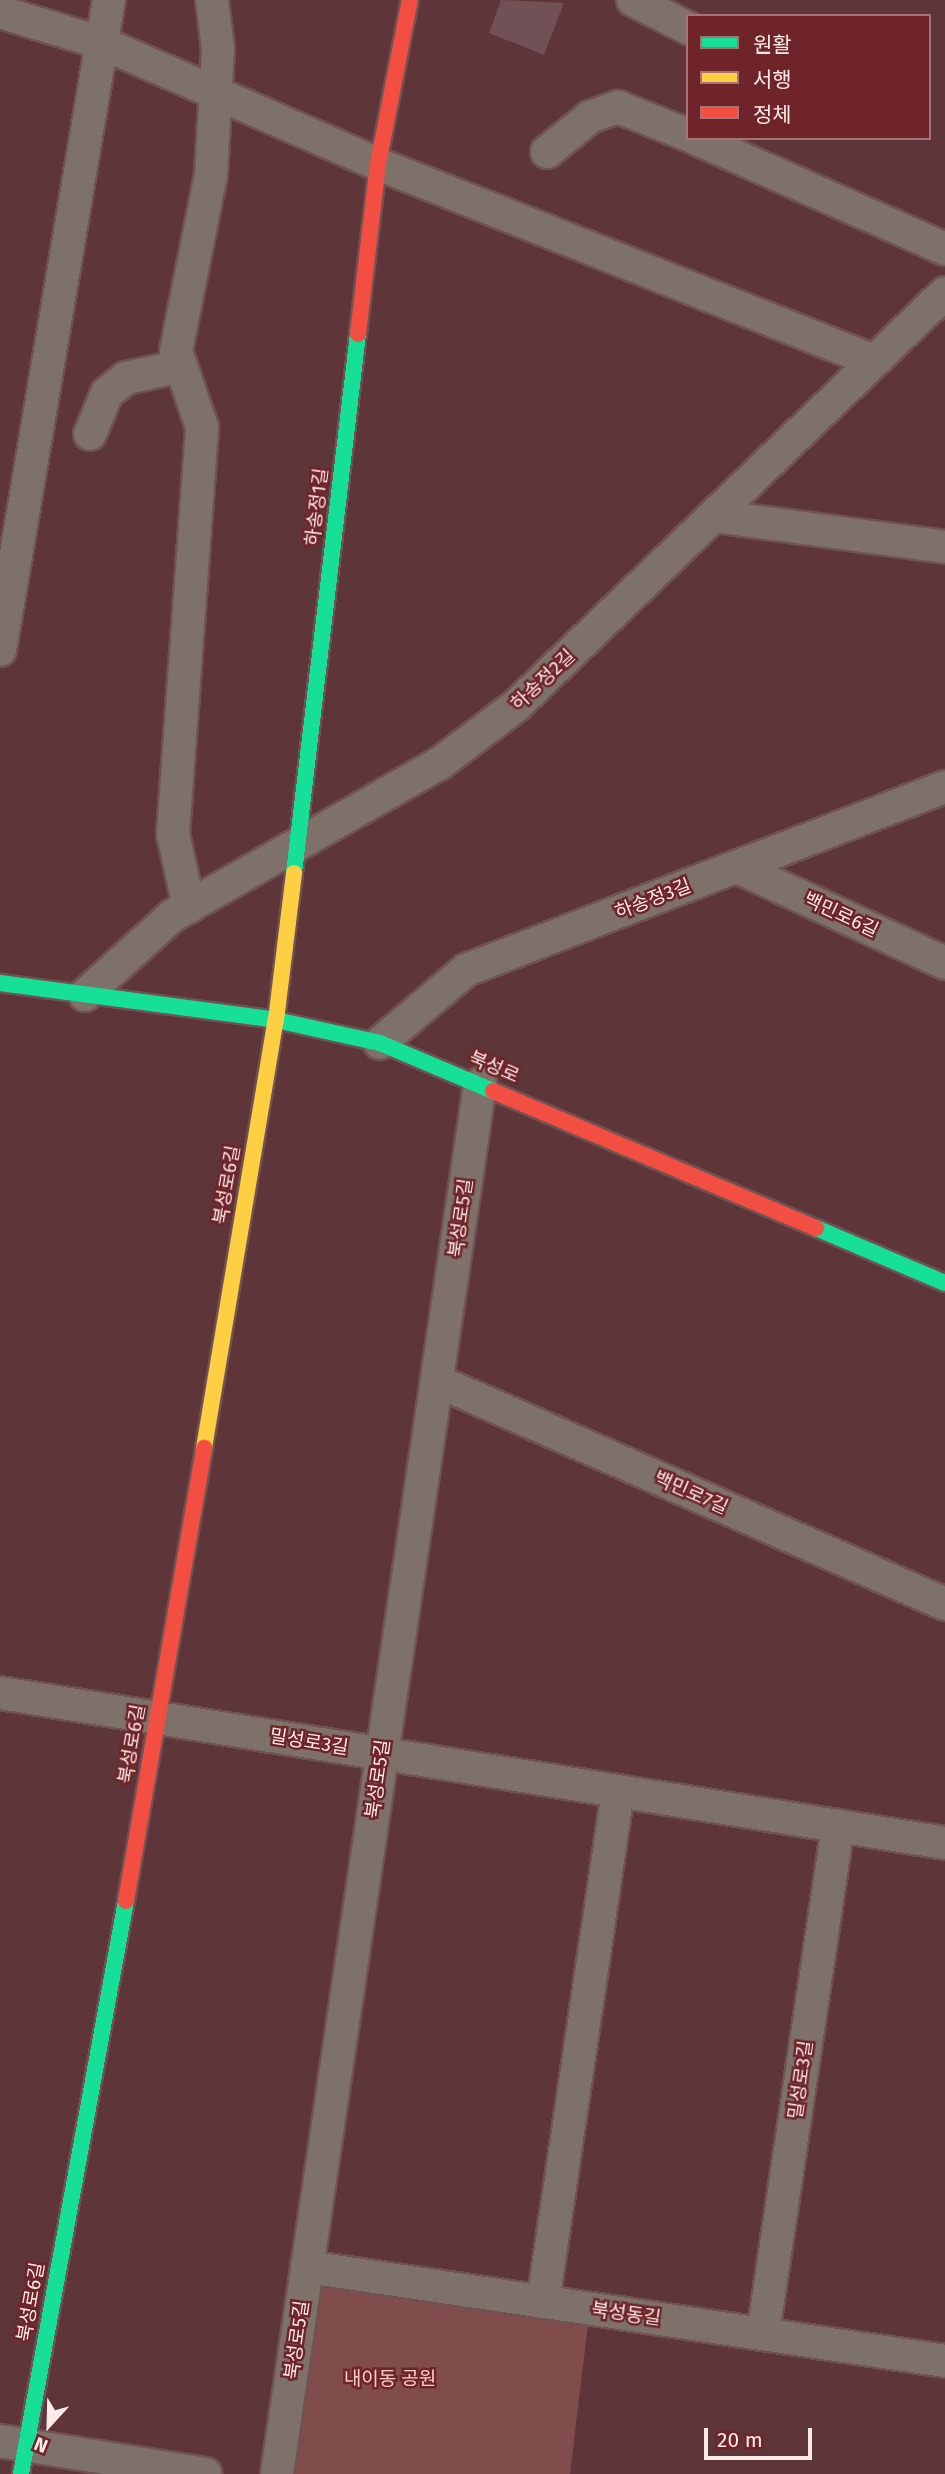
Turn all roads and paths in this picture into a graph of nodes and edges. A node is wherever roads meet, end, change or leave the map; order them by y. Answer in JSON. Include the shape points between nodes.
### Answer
{"nodes":[{"id":1,"x":109,"y":0,"type":"edge"},
{"id":2,"x":212,"y":0,"type":"edge"},
{"id":3,"x":410,"y":0,"type":"edge"},
{"id":4,"x":633,"y":0,"type":"edge"},
{"id":5,"x":0,"y":12,"type":"edge"},
{"id":6,"x":686,"y":27,"type":"edge"},
{"id":7,"x":102,"y":43,"type":"junction"},
{"id":8,"x":214,"y":93,"type":"junction"},
{"id":9,"x":686,"y":134,"type":"edge"},
{"id":10,"x":700,"y":140,"type":"edge"},
{"id":11,"x":547,"y":152,"type":"dead end"},
{"id":12,"x":378,"y":164,"type":"junction"},
{"id":13,"x":945,"y":249,"type":"edge"},
{"id":14,"x":945,"y":293,"type":"edge"},
{"id":15,"x":874,"y":361,"type":"junction"},
{"id":16,"x":181,"y":366,"type":"junction"},
{"id":17,"x":90,"y":434,"type":"dead end"},
{"id":18,"x":14,"y":484,"type":"edge"},
{"id":19,"x":714,"y":516,"type":"junction"},
{"id":20,"x":945,"y":547,"type":"edge"},
{"id":21,"x":0,"y":650,"type":"edge"},
{"id":22,"x":945,"y":787,"type":"edge"},
{"id":23,"x":298,"y":846,"type":"junction"},
{"id":24,"x":737,"y":867,"type":"junction"},
{"id":25,"x":189,"y":907,"type":"junction"},
{"id":26,"x":945,"y":962,"type":"edge"},
{"id":27,"x":0,"y":983,"type":"edge"},
{"id":28,"x":85,"y":995,"type":"junction"},
{"id":29,"x":275,"y":1020,"type":"junction"},
{"id":30,"x":380,"y":1043,"type":"junction"},
{"id":31,"x":480,"y":1084,"type":"junction"},
{"id":32,"x":945,"y":1283,"type":"edge"},
{"id":33,"x":437,"y":1381,"type":"junction"},
{"id":34,"x":945,"y":1604,"type":"edge"},
{"id":35,"x":0,"y":1693,"type":"edge"},
{"id":36,"x":159,"y":1718,"type":"junction"},
{"id":37,"x":382,"y":1754,"type":"junction"},
{"id":38,"x":618,"y":1791,"type":"junction"},
{"id":39,"x":838,"y":1826,"type":"junction"},
{"id":40,"x":945,"y":1843,"type":"edge"},
{"id":41,"x":307,"y":2267,"type":"junction"},
{"id":42,"x":543,"y":2302,"type":"junction"},
{"id":43,"x":763,"y":2334,"type":"junction"},
{"id":44,"x":945,"y":2361,"type":"edge"},
{"id":45,"x":16,"y":2454,"type":"edge"},
{"id":46,"x":205,"y":2474,"type":"edge"},
{"id":47,"x":277,"y":2474,"type":"edge"}],
"edges":[{"from":1,"to":7,"type":"street"},
{"from":2,"to":8,"type":"street","via":[[218,49]]},
{"from":3,"to":12,"type":"street","name":"하송정1길"},
{"from":4,"to":6,"type":"street"},
{"from":5,"to":7,"type":"street"},
{"from":7,"to":8,"type":"street"},
{"from":7,"to":18,"type":"street"},
{"from":8,"to":12,"type":"street"},
{"from":8,"to":16,"type":"street","via":[[211,175],[176,351]]},
{"from":9,"to":11,"type":"street","via":[[618,107],[590,117]]},
{"from":10,"to":13,"type":"street"},
{"from":12,"to":15,"type":"street"},
{"from":12,"to":23,"type":"street","name":"하송정1길"},
{"from":14,"to":15,"type":"street","name":"하송정2길"},
{"from":15,"to":19,"type":"street","name":"하송정2길"},
{"from":16,"to":17,"type":"street","via":[[125,378],[107,393]]},
{"from":16,"to":25,"type":"street","via":[[202,427],[173,834]]},
{"from":18,"to":21,"type":"street"},
{"from":19,"to":20,"type":"street"},
{"from":19,"to":23,"type":"street","name":"하송정2길","via":[[517,705],[439,764]]},
{"from":22,"to":24,"type":"street","name":"하송정3길"},
{"from":23,"to":25,"type":"street","name":"하송정2길"},
{"from":23,"to":29,"type":"street","name":"하송정1길"},
{"from":24,"to":26,"type":"street","name":"백민로6길"},
{"from":24,"to":30,"type":"street","name":"하송정3길","via":[[466,970]]},
{"from":25,"to":28,"type":"street","name":"하송정2길","via":[[172,916]]},
{"from":27,"to":28,"type":"street","name":"북성로"},
{"from":28,"to":29,"type":"street","name":"북성로"},
{"from":29,"to":30,"type":"street","name":"북성로"},
{"from":29,"to":36,"type":"street","name":"북성로6길"},
{"from":30,"to":31,"type":"street","name":"북성로"},
{"from":31,"to":32,"type":"street","name":"북성로"},
{"from":31,"to":33,"type":"street","name":"북성로5길"},
{"from":33,"to":34,"type":"street","name":"백민로7길"},
{"from":33,"to":37,"type":"street","name":"북성로5길"},
{"from":35,"to":36,"type":"street","name":"밀성로3길"},
{"from":36,"to":37,"type":"street","name":"밀성로3길"},
{"from":36,"to":45,"type":"street","name":"북성로6길"},
{"from":37,"to":38,"type":"street","name":"밀성로3길"},
{"from":37,"to":41,"type":"street","name":"북성로5길"},
{"from":38,"to":39,"type":"street","name":"밀성로3길"},
{"from":38,"to":42,"type":"street"},
{"from":39,"to":40,"type":"street","name":"밀성로3길"},
{"from":39,"to":43,"type":"street","name":"밀성로3길"},
{"from":41,"to":42,"type":"street","name":"북성동길"},
{"from":41,"to":47,"type":"street","name":"북성로5길"},
{"from":42,"to":43,"type":"street","name":"북성동길"},
{"from":43,"to":44,"type":"street","name":"북성동길"},
{"from":45,"to":46,"type":"street"}]}
